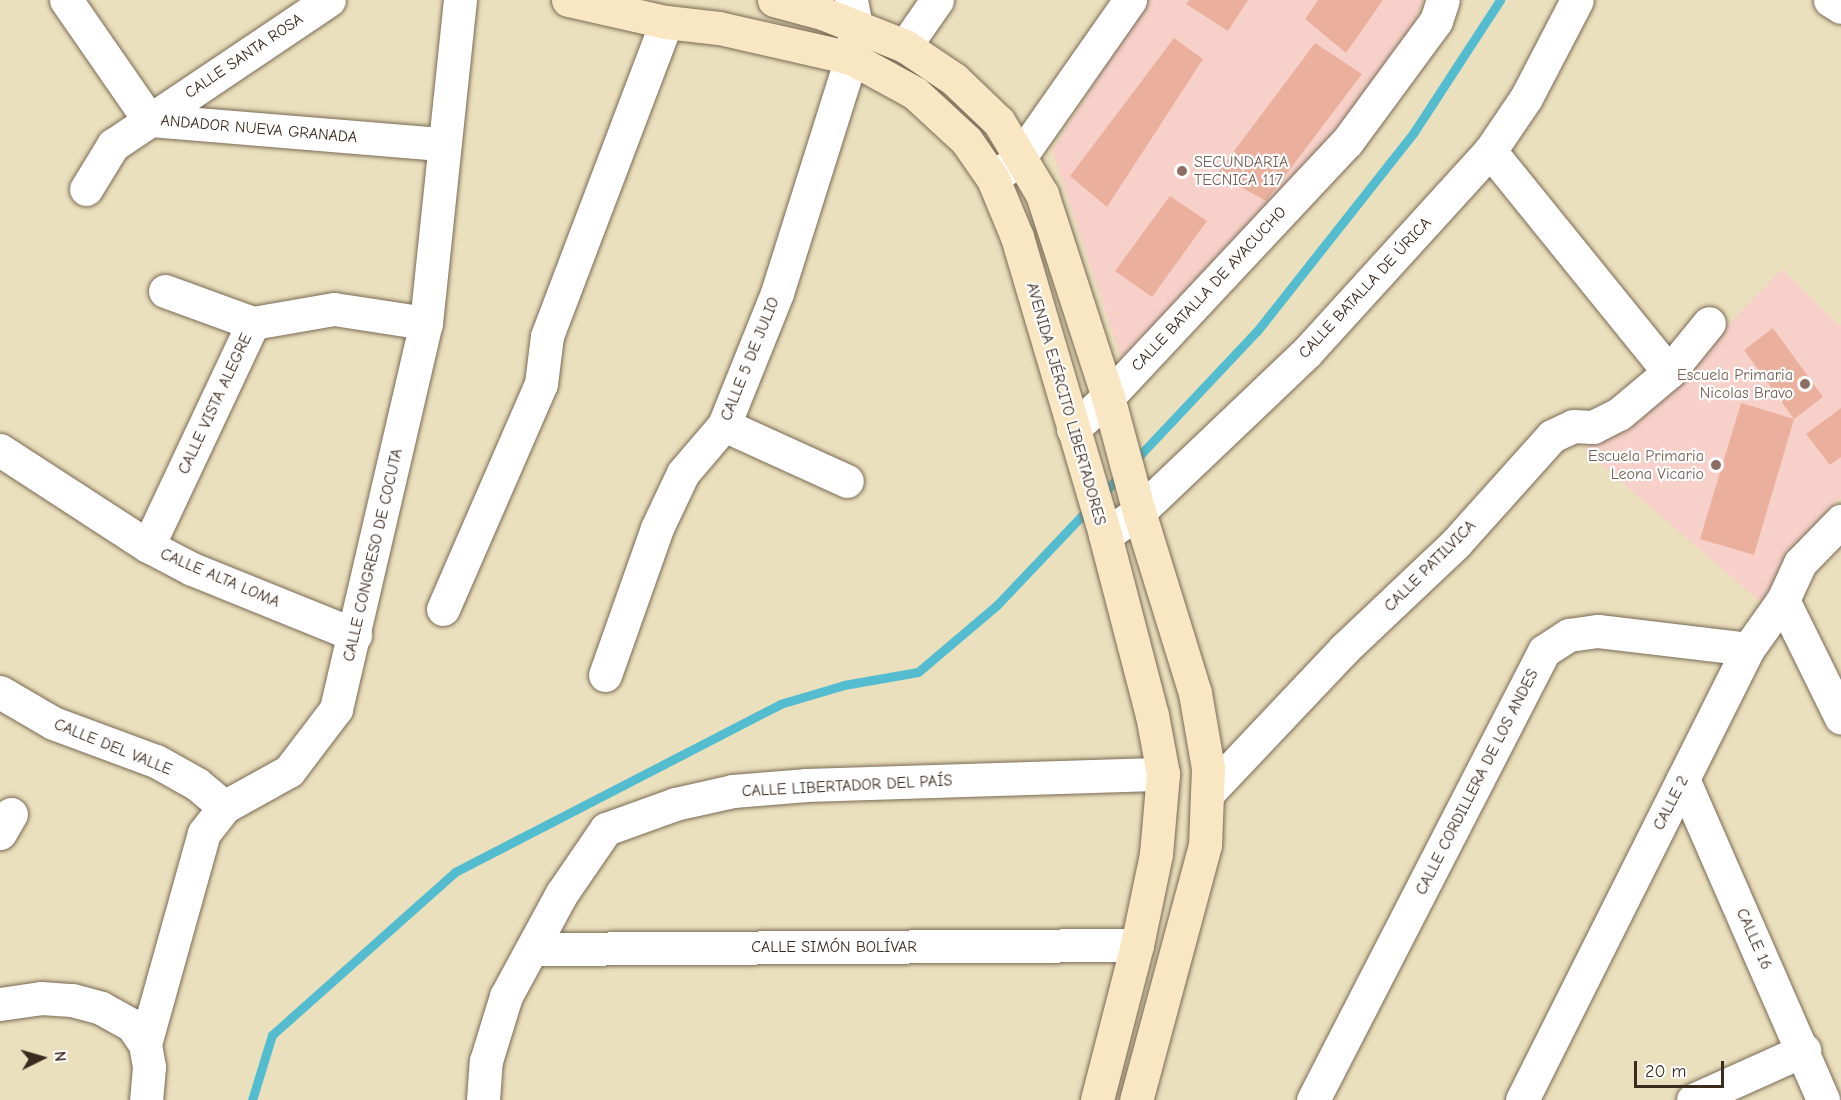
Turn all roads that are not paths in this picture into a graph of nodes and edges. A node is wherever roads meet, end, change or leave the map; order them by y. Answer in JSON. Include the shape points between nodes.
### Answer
{"nodes":[{"id":1,"x":66,"y":0,"type":"edge"},
{"id":2,"x":329,"y":0,"type":"edge"},
{"id":3,"x":460,"y":0,"type":"edge"},
{"id":4,"x":568,"y":0,"type":"edge"},
{"id":5,"x":774,"y":0,"type":"edge"},
{"id":6,"x":938,"y":0,"type":"edge"},
{"id":7,"x":1130,"y":0,"type":"edge"},
{"id":8,"x":1443,"y":0,"type":"edge"},
{"id":9,"x":1577,"y":0,"type":"edge"},
{"id":10,"x":1830,"y":0,"type":"edge"},
{"id":11,"x":1841,"y":7,"type":"edge"},
{"id":12,"x":854,"y":13,"type":"edge"},
{"id":13,"x":666,"y":22,"type":"junction"},
{"id":14,"x":905,"y":46,"type":"junction"},
{"id":15,"x":851,"y":58,"type":"junction"},
{"id":16,"x":149,"y":120,"type":"junction"},
{"id":17,"x":442,"y":144,"type":"junction"},
{"id":18,"x":1490,"y":152,"type":"junction"},
{"id":19,"x":1020,"y":157,"type":"junction"},
{"id":20,"x":993,"y":179,"type":"junction"},
{"id":21,"x":86,"y":189,"type":"dead end"},
{"id":22,"x":165,"y":291,"type":"dead end"},
{"id":23,"x":1709,"y":322,"type":"dead end"},
{"id":24,"x":254,"y":323,"type":"junction"},
{"id":25,"x":426,"y":323,"type":"junction"},
{"id":26,"x":1669,"y":372,"type":"junction"},
{"id":27,"x":1108,"y":397,"type":"junction"},
{"id":28,"x":724,"y":425,"type":"junction"},
{"id":29,"x":1073,"y":429,"type":"junction"},
{"id":30,"x":0,"y":450,"type":"edge"},
{"id":31,"x":847,"y":481,"type":"dead end"},
{"id":32,"x":1139,"y":512,"type":"junction"},
{"id":33,"x":1841,"y":521,"type":"edge"},
{"id":34,"x":1105,"y":536,"type":"junction"},
{"id":35,"x":148,"y":546,"type":"junction"},
{"id":36,"x":1783,"y":600,"type":"junction"},
{"id":37,"x":443,"y":609,"type":"dead end"},
{"id":38,"x":355,"y":635,"type":"junction"},
{"id":39,"x":1748,"y":649,"type":"junction"},
{"id":40,"x":605,"y":675,"type":"dead end"},
{"id":41,"x":0,"y":692,"type":"edge"},
{"id":42,"x":1841,"y":718,"type":"edge"},
{"id":43,"x":1162,"y":774,"type":"junction"},
{"id":44,"x":1683,"y":779,"type":"junction"},
{"id":45,"x":1208,"y":793,"type":"junction"},
{"id":46,"x":224,"y":807,"type":"junction"},
{"id":47,"x":1137,"y":945,"type":"junction"},
{"id":48,"x":532,"y":949,"type":"junction"},
{"id":49,"x":0,"y":1004,"type":"edge"},
{"id":50,"x":145,"y":1044,"type":"junction"},
{"id":51,"x":1804,"y":1050,"type":"junction"},
{"id":52,"x":146,"y":1100,"type":"edge"},
{"id":53,"x":483,"y":1100,"type":"edge"},
{"id":54,"x":1097,"y":1100,"type":"edge"},
{"id":55,"x":1136,"y":1100,"type":"edge"},
{"id":56,"x":1313,"y":1100,"type":"edge"},
{"id":57,"x":1522,"y":1100,"type":"edge"},
{"id":58,"x":1693,"y":1100,"type":"edge"},
{"id":59,"x":1823,"y":1100,"type":"edge"}],
"edges":[{"from":1,"to":16,"type":"street","name":"ANDADOR NUEVA GRANADA"},
{"from":2,"to":16,"type":"street","name":"CALLE SANTA ROSA"},
{"from":3,"to":17,"type":"street","name":"CALLE CONGRESO DE COCUTA"},
{"from":4,"to":13,"type":"main road","name":"AVENIDA EJÉRCITO LIBERTADORES"},
{"from":5,"to":12,"type":"main road"},
{"from":6,"to":14,"type":"street"},
{"from":7,"to":19,"type":"street"},
{"from":8,"to":27,"type":"street","name":"CALLE BATALLA DE AYACUCHO","via":[[1436,21],[1347,142]]},
{"from":9,"to":18,"type":"street","name":"CALLE BATALLA DE ÚRICA","via":[[1526,98]]},
{"from":10,"to":11,"type":"street"},
{"from":12,"to":14,"type":"main road"},
{"from":12,"to":15,"type":"street","name":"CALLE 5 DE JULIO"},
{"from":13,"to":15,"type":"main road","name":"AVENIDA EJÉRCITO LIBERTADORES","via":[[719,28]]},
{"from":13,"to":37,"type":"street","via":[[547,336],[540,384]]},
{"from":14,"to":19,"type":"main road","via":[[954,79],[999,122]]},
{"from":15,"to":20,"type":"main road","name":"AVENIDA EJÉRCITO LIBERTADORES","via":[[915,93],[966,140]]},
{"from":15,"to":28,"type":"street","name":"CALLE 5 DE JULIO","via":[[777,293]]},
{"from":16,"to":17,"type":"street","name":"ANDADOR NUEVA GRANADA"},
{"from":16,"to":21,"type":"street","name":"CALLE SANTA ROSA","via":[[113,145]]},
{"from":17,"to":25,"type":"street","name":"CALLE CONGRESO DE COCUTA"},
{"from":18,"to":26,"type":"street"},
{"from":18,"to":32,"type":"street","name":"CALLE BATALLA DE ÚRICA","via":[[1307,352]]},
{"from":19,"to":20,"type":"street"},
{"from":19,"to":27,"type":"main road","via":[[1042,194]]},
{"from":20,"to":29,"type":"main road","name":"AVENIDA EJÉRCITO LIBERTADORES","via":[[1017,237]]},
{"from":22,"to":24,"type":"street"},
{"from":23,"to":26,"type":"street","name":"CALLE PATILVICA"},
{"from":24,"to":25,"type":"street","name":"CALLE VISTA ALEGRE","via":[[334,309]]},
{"from":24,"to":35,"type":"street","name":"CALLE VISTA ALEGRE"},
{"from":25,"to":38,"type":"street","name":"CALLE CONGRESO DE COCUTA"},
{"from":26,"to":45,"type":"street","name":"CALLE PATILVICA","via":[[1619,414],[1593,427],[1573,426],[1551,436],[1456,543],[1344,649]]},
{"from":27,"to":29,"type":"street","name":"CALLE BATALLA DE AYACUCHO"},
{"from":27,"to":32,"type":"main road"},
{"from":28,"to":31,"type":"street"},
{"from":28,"to":40,"type":"street","name":"CALLE 5 DE JULIO","via":[[683,473],[657,528]]},
{"from":29,"to":34,"type":"main road","name":"AVENIDA EJÉRCITO LIBERTADORES"},
{"from":30,"to":35,"type":"street","name":"CALLE ALTA LOMA"},
{"from":32,"to":34,"type":"street","name":"CALLE BATALLA DE ÚRICA"},
{"from":32,"to":45,"type":"main road","via":[[1195,693]]},
{"from":33,"to":36,"type":"street","name":"CALLE 2","via":[[1800,563]]},
{"from":34,"to":43,"type":"main road","name":"AVENIDA EJÉRCITO LIBERTADORES","via":[[1152,715]]},
{"from":35,"to":38,"type":"street","name":"CALLE ALTA LOMA","via":[[192,569]]},
{"from":36,"to":39,"type":"street","name":"CALLE 2"},
{"from":36,"to":42,"type":"street"},
{"from":38,"to":46,"type":"street","name":"CALLE CONGRESO DE COCUTA","via":[[336,709],[313,742],[289,771]]},
{"from":39,"to":44,"type":"street","name":"CALLE 2"},
{"from":39,"to":56,"type":"street","name":"CALLE CORDILLERA DE LOS ANDES","via":[[1598,631],[1569,635],[1544,651]]},
{"from":41,"to":46,"type":"street","name":"CALLE DEL VALLE","via":[[53,723],[156,761],[197,784]]},
{"from":43,"to":47,"type":"main road","name":"AVENIDA EJÉRCITO LIBERTADORES","via":[[1156,855]]},
{"from":43,"to":48,"type":"street","name":"CALLE LIBERTADOR DEL PAÍS","via":[[807,785],[734,791],[675,804],[606,829],[562,893]]},
{"from":44,"to":51,"type":"street","name":"CALLE 16"},
{"from":44,"to":57,"type":"street","name":"CALLE 2"},
{"from":45,"to":55,"type":"main road","via":[[1204,845]]},
{"from":46,"to":50,"type":"street","name":"CALLE CONGRESO DE COCUTA","via":[[204,833]]},
{"from":47,"to":48,"type":"street","name":"CALLE SIMÓN BOLÍVAR"},
{"from":47,"to":54,"type":"main road","name":"AVENIDA EJÉRCITO LIBERTADORES"},
{"from":48,"to":53,"type":"street","name":"CALLE LIBERTADOR DEL PAÍS","via":[[506,996],[486,1061]]},
{"from":49,"to":50,"type":"street","via":[[41,998],[101,1008],[132,1025]]},
{"from":50,"to":52,"type":"street","via":[[149,1067]]},
{"from":51,"to":58,"type":"street"},
{"from":51,"to":59,"type":"street","name":"CALLE 16"}]}
